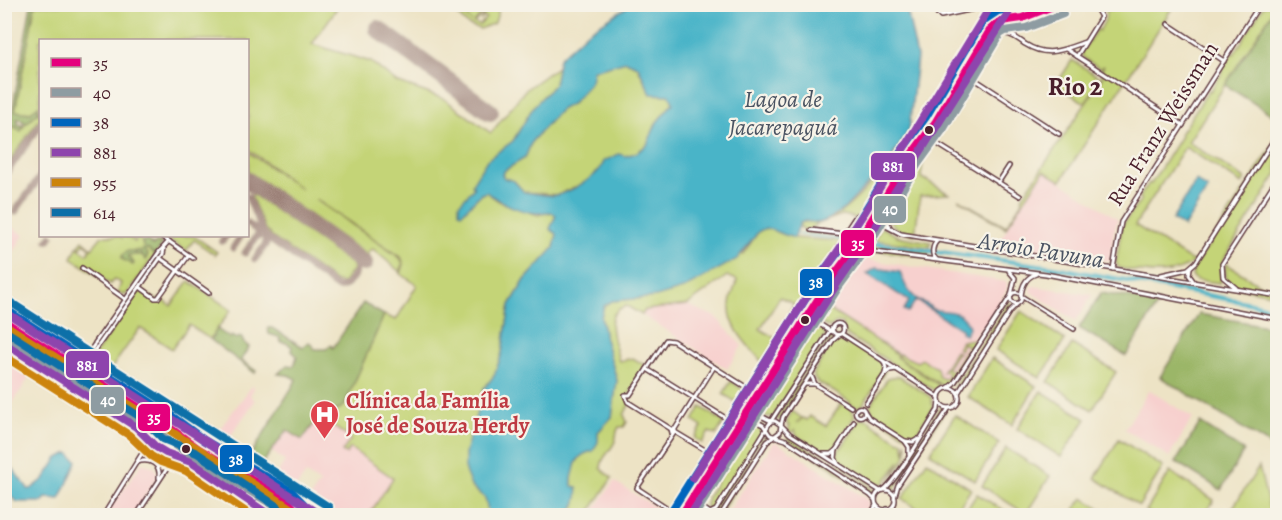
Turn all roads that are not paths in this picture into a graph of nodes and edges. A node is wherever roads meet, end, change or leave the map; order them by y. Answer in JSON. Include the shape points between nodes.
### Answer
{"nodes":[{"id":1,"x":1000,"y":4,"type":"edge"},
{"id":2,"x":1013,"y":4,"type":"edge"},
{"id":3,"x":1048,"y":4,"type":"edge"},
{"id":4,"x":1064,"y":4,"type":"edge"},
{"id":5,"x":1260,"y":4,"type":"edge"},
{"id":6,"x":936,"y":5,"type":"edge"},
{"id":7,"x":1090,"y":5,"type":"edge"},
{"id":8,"x":979,"y":6,"type":"edge"},
{"id":9,"x":991,"y":7,"type":"edge"},
{"id":10,"x":1023,"y":13,"type":"junction"},
{"id":11,"x":1006,"y":15,"type":"junction"},
{"id":12,"x":992,"y":17,"type":"junction"},
{"id":13,"x":983,"y":20,"type":"junction"},
{"id":14,"x":1168,"y":24,"type":"dead end"},
{"id":15,"x":1002,"y":34,"type":"junction"},
{"id":16,"x":991,"y":42,"type":"junction"},
{"id":17,"x":1085,"y":42,"type":"junction"},
{"id":18,"x":1066,"y":49,"type":"junction"},
{"id":19,"x":1077,"y":56,"type":"junction"},
{"id":20,"x":1224,"y":61,"type":"junction"},
{"id":21,"x":972,"y":73,"type":"junction"},
{"id":22,"x":968,"y":79,"type":"junction"},
{"id":23,"x":976,"y":80,"type":"junction"},
{"id":24,"x":1183,"y":124,"type":"junction"},
{"id":25,"x":1059,"y":134,"type":"dead end"},
{"id":26,"x":1277,"y":136,"type":"edge"},
{"id":27,"x":930,"y":139,"type":"junction"},
{"id":28,"x":902,"y":162,"type":"junction"},
{"id":29,"x":1009,"y":166,"type":"dead end"},
{"id":30,"x":888,"y":175,"type":"junction"},
{"id":31,"x":1278,"y":177,"type":"edge"},
{"id":32,"x":998,"y":183,"type":"junction"},
{"id":33,"x":1020,"y":196,"type":"dead end"},
{"id":34,"x":891,"y":198,"type":"junction"},
{"id":35,"x":887,"y":206,"type":"junction"},
{"id":36,"x":866,"y":210,"type":"junction"},
{"id":37,"x":877,"y":214,"type":"junction"},
{"id":38,"x":866,"y":220,"type":"junction"},
{"id":39,"x":858,"y":222,"type":"junction"},
{"id":40,"x":876,"y":222,"type":"junction"},
{"id":41,"x":891,"y":229,"type":"junction"},
{"id":42,"x":811,"y":230,"type":"dead end"},
{"id":43,"x":854,"y":233,"type":"junction"},
{"id":44,"x":163,"y":237,"type":"edge"},
{"id":45,"x":938,"y":240,"type":"junction"},
{"id":46,"x":169,"y":241,"type":"junction"},
{"id":47,"x":164,"y":249,"type":"junction"},
{"id":48,"x":189,"y":255,"type":"junction"},
{"id":49,"x":160,"y":258,"type":"junction"},
{"id":50,"x":193,"y":258,"type":"dead end"},
{"id":51,"x":851,"y":260,"type":"junction"},
{"id":52,"x":937,"y":260,"type":"junction"},
{"id":53,"x":1001,"y":268,"type":"junction"},
{"id":54,"x":1113,"y":268,"type":"junction"},
{"id":55,"x":1190,"y":268,"type":"junction"},
{"id":56,"x":82,"y":269,"type":"dead end"},
{"id":57,"x":178,"y":271,"type":"junction"},
{"id":58,"x":1046,"y":274,"type":"junction"},
{"id":59,"x":1154,"y":276,"type":"junction"},
{"id":60,"x":1223,"y":277,"type":"junction"},
{"id":61,"x":838,"y":282,"type":"joint"},
{"id":62,"x":1194,"y":282,"type":"junction"},
{"id":63,"x":815,"y":285,"type":"junction"},
{"id":64,"x":1217,"y":286,"type":"junction"},
{"id":65,"x":140,"y":287,"type":"junction"},
{"id":66,"x":1238,"y":289,"type":"junction"},
{"id":67,"x":209,"y":293,"type":"dead end"},
{"id":68,"x":815,"y":295,"type":"junction"},
{"id":69,"x":131,"y":296,"type":"junction"},
{"id":70,"x":830,"y":296,"type":"junction"},
{"id":71,"x":1011,"y":296,"type":"junction"},
{"id":72,"x":1021,"y":296,"type":"junction"},
{"id":73,"x":1278,"y":296,"type":"edge"},
{"id":74,"x":822,"y":300,"type":"junction"},
{"id":75,"x":127,"y":301,"type":"junction"},
{"id":76,"x":1017,"y":304,"type":"junction"},
{"id":77,"x":6,"y":314,"type":"edge"},
{"id":78,"x":1278,"y":319,"type":"edge"},
{"id":79,"x":824,"y":326,"type":"junction"},
{"id":80,"x":809,"y":327,"type":"junction"},
{"id":81,"x":1074,"y":329,"type":"dead end"},
{"id":82,"x":832,"y":330,"type":"junction"},
{"id":83,"x":840,"y":334,"type":"junction"},
{"id":84,"x":4,"y":335,"type":"edge"},
{"id":85,"x":788,"y":337,"type":"junction"},
{"id":86,"x":781,"y":339,"type":"junction"},
{"id":87,"x":825,"y":339,"type":"junction"},
{"id":88,"x":794,"y":343,"type":"junction"},
{"id":89,"x":9,"y":346,"type":"edge"},
{"id":90,"x":792,"y":354,"type":"junction"},
{"id":91,"x":89,"y":356,"type":"junction"},
{"id":92,"x":16,"y":357,"type":"dead end"},
{"id":93,"x":79,"y":359,"type":"junction"},
{"id":94,"x":883,"y":360,"type":"junction"},
{"id":95,"x":38,"y":361,"type":"junction"},
{"id":96,"x":30,"y":365,"type":"dead end"},
{"id":97,"x":89,"y":365,"type":"junction"},
{"id":98,"x":714,"y":367,"type":"junction"},
{"id":99,"x":647,"y":369,"type":"junction"},
{"id":100,"x":897,"y":369,"type":"junction"},
{"id":101,"x":812,"y":373,"type":"junction"},
{"id":102,"x":885,"y":374,"type":"junction"},
{"id":103,"x":95,"y":376,"type":"junction"},
{"id":104,"x":815,"y":384,"type":"junction"},
{"id":105,"x":804,"y":385,"type":"junction"},
{"id":106,"x":771,"y":387,"type":"junction"},
{"id":107,"x":948,"y":388,"type":"junction"},
{"id":108,"x":749,"y":389,"type":"junction"},
{"id":109,"x":90,"y":391,"type":"junction"},
{"id":110,"x":129,"y":391,"type":"junction"},
{"id":111,"x":958,"y":393,"type":"junction"},
{"id":112,"x":694,"y":399,"type":"junction"},
{"id":113,"x":939,"y":399,"type":"junction"},
{"id":114,"x":866,"y":403,"type":"junction"},
{"id":115,"x":851,"y":407,"type":"junction"},
{"id":116,"x":859,"y":408,"type":"junction"},
{"id":117,"x":949,"y":408,"type":"junction"},
{"id":118,"x":758,"y":409,"type":"junction"},
{"id":119,"x":865,"y":411,"type":"junction"},
{"id":120,"x":859,"y":415,"type":"junction"},
{"id":121,"x":739,"y":416,"type":"junction"},
{"id":122,"x":120,"y":417,"type":"junction"},
{"id":123,"x":724,"y":417,"type":"dead end"},
{"id":124,"x":869,"y":418,"type":"junction"},
{"id":125,"x":771,"y":421,"type":"junction"},
{"id":126,"x":748,"y":424,"type":"junction"},
{"id":127,"x":781,"y":425,"type":"junction"},
{"id":128,"x":136,"y":428,"type":"junction"},
{"id":129,"x":766,"y":430,"type":"junction"},
{"id":130,"x":674,"y":431,"type":"junction"},
{"id":131,"x":721,"y":434,"type":"junction"},
{"id":132,"x":790,"y":434,"type":"junction"},
{"id":133,"x":775,"y":436,"type":"junction"},
{"id":134,"x":920,"y":438,"type":"junction"},
{"id":135,"x":147,"y":439,"type":"joint"},
{"id":136,"x":786,"y":440,"type":"junction"},
{"id":137,"x":905,"y":441,"type":"junction"},
{"id":138,"x":727,"y":448,"type":"junction"},
{"id":139,"x":219,"y":450,"type":"junction"},
{"id":140,"x":836,"y":450,"type":"junction"},
{"id":141,"x":821,"y":454,"type":"junction"},
{"id":142,"x":908,"y":456,"type":"junction"},
{"id":143,"x":707,"y":457,"type":"junction"},
{"id":144,"x":137,"y":462,"type":"junction"},
{"id":145,"x":191,"y":462,"type":"junction"},
{"id":146,"x":839,"y":465,"type":"junction"},
{"id":147,"x":718,"y":472,"type":"junction"},
{"id":148,"x":247,"y":474,"type":"junction"},
{"id":149,"x":693,"y":478,"type":"junction"},
{"id":150,"x":159,"y":480,"type":"junction"},
{"id":151,"x":695,"y":491,"type":"junction"},
{"id":152,"x":706,"y":491,"type":"junction"},
{"id":153,"x":881,"y":491,"type":"junction"},
{"id":154,"x":257,"y":498,"type":"junction"},
{"id":155,"x":894,"y":498,"type":"junction"},
{"id":156,"x":690,"y":500,"type":"junction"},
{"id":157,"x":679,"y":501,"type":"junction"},
{"id":158,"x":876,"y":502,"type":"junction"},
{"id":159,"x":703,"y":508,"type":"junction"},
{"id":160,"x":887,"y":509,"type":"junction"},
{"id":161,"x":672,"y":514,"type":"edge"},
{"id":162,"x":102,"y":516,"type":"edge"},
{"id":163,"x":136,"y":516,"type":"edge"},
{"id":164,"x":274,"y":516,"type":"edge"},
{"id":165,"x":284,"y":516,"type":"edge"},
{"id":166,"x":312,"y":516,"type":"edge"},
{"id":167,"x":323,"y":516,"type":"edge"},
{"id":168,"x":683,"y":516,"type":"edge"},
{"id":169,"x":689,"y":516,"type":"edge"},
{"id":170,"x":704,"y":516,"type":"edge"},
{"id":171,"x":720,"y":516,"type":"edge"},
{"id":172,"x":870,"y":516,"type":"edge"},
{"id":173,"x":879,"y":516,"type":"edge"}],
"edges":[{"from":1,"to":12,"type":"highway"},
{"from":2,"to":10,"type":"main road"},
{"from":2,"to":11,"type":"highway"},
{"from":3,"to":10,"type":"main road"},
{"from":4,"to":15,"type":"main road","via":[[1021,21]]},
{"from":5,"to":20,"type":"street","name":"Rua Franz Weissman"},
{"from":6,"to":8,"type":"street","via":[[941,16]]},
{"from":7,"to":17,"type":"street","via":[[1101,17]]},
{"from":8,"to":9,"type":"street"},
{"from":9,"to":13,"type":"main road"},
{"from":10,"to":11,"type":"main road"},
{"from":11,"to":12,"type":"main road"},
{"from":11,"to":16,"type":"main road"},
{"from":11,"to":37,"type":"highway"},
{"from":12,"to":13,"type":"main road"},
{"from":12,"to":28,"type":"highway"},
{"from":13,"to":30,"type":"main road"},
{"from":14,"to":20,"type":"street"},
{"from":15,"to":16,"type":"main road"},
{"from":15,"to":18,"type":"street","via":[[1011,34],[1044,52]]},
{"from":16,"to":21,"type":"main road"},
{"from":17,"to":18,"type":"street"},
{"from":17,"to":19,"type":"street"},
{"from":18,"to":19,"type":"street"},
{"from":19,"to":24,"type":"street"},
{"from":20,"to":24,"type":"street","name":"Rua Franz Weissman"},
{"from":21,"to":22,"type":"main road"},
{"from":21,"to":23,"type":"street"},
{"from":22,"to":23,"type":"street"},
{"from":22,"to":27,"type":"main road"},
{"from":23,"to":25,"type":"street"},
{"from":24,"to":54,"type":"street","name":"Rua Franz Weissman","via":[[1121,222]]},
{"from":26,"to":55,"type":"street"},
{"from":27,"to":32,"type":"street"},
{"from":27,"to":34,"type":"main road"},
{"from":28,"to":30,"type":"highway"},
{"from":28,"to":38,"type":"highway"},
{"from":29,"to":32,"type":"street"},
{"from":30,"to":36,"type":"main road"},
{"from":31,"to":60,"type":"street","via":[[1224,260]]},
{"from":32,"to":33,"type":"street"},
{"from":34,"to":35,"type":"main road"},
{"from":34,"to":37,"type":"highway"},
{"from":35,"to":40,"type":"main road"},
{"from":35,"to":41,"type":"street","via":[[886,219]]},
{"from":36,"to":39,"type":"main road"},
{"from":36,"to":42,"type":"street","via":[[857,215],[845,234]]},
{"from":37,"to":40,"type":"highway"},
{"from":38,"to":39,"type":"highway"},
{"from":38,"to":40,"type":"highway"},
{"from":38,"to":43,"type":"highway"},
{"from":39,"to":43,"type":"main road"},
{"from":40,"to":41,"type":"street"},
{"from":40,"to":51,"type":"highway"},
{"from":41,"to":45,"type":"street"},
{"from":43,"to":63,"type":"main road"},
{"from":43,"to":68,"type":"highway","via":[[850,245]]},
{"from":44,"to":46,"type":"street"},
{"from":45,"to":52,"type":"street","via":[[933,253]]},
{"from":45,"to":54,"type":"street"},
{"from":46,"to":47,"type":"street"},
{"from":46,"to":48,"type":"street"},
{"from":47,"to":49,"type":"street"},
{"from":47,"to":69,"type":"street"},
{"from":48,"to":50,"type":"street"},
{"from":48,"to":57,"type":"street"},
{"from":49,"to":57,"type":"street"},
{"from":49,"to":65,"type":"street"},
{"from":51,"to":52,"type":"street","via":[[875,252]]},
{"from":51,"to":61,"type":"highway"},
{"from":51,"to":74,"type":"highway"},
{"from":52,"to":53,"type":"street"},
{"from":53,"to":58,"type":"street"},
{"from":53,"to":71,"type":"street","via":[[1014,275]]},
{"from":54,"to":59,"type":"street"},
{"from":55,"to":59,"type":"street"},
{"from":55,"to":62,"type":"street"},
{"from":56,"to":75,"type":"street"},
{"from":57,"to":65,"type":"street","via":[[158,298]]},
{"from":57,"to":67,"type":"street"},
{"from":58,"to":72,"type":"street","via":[[1032,276],[1023,285]]},
{"from":58,"to":78,"type":"street"},
{"from":59,"to":62,"type":"street"},
{"from":60,"to":64,"type":"street"},
{"from":60,"to":66,"type":"street"},
{"from":61,"to":70,"type":"main road"},
{"from":62,"to":64,"type":"street"},
{"from":63,"to":68,"type":"highway"},
{"from":63,"to":86,"type":"main road"},
{"from":64,"to":66,"type":"street"},
{"from":65,"to":69,"type":"street"},
{"from":66,"to":73,"type":"street"},
{"from":68,"to":74,"type":"highway"},
{"from":68,"to":85,"type":"highway"},
{"from":69,"to":75,"type":"street"},
{"from":70,"to":74,"type":"highway"},
{"from":70,"to":80,"type":"main road"},
{"from":71,"to":72,"type":"street"},
{"from":71,"to":76,"type":"street"},
{"from":71,"to":107,"type":"street"},
{"from":72,"to":76,"type":"street"},
{"from":72,"to":81,"type":"street"},
{"from":74,"to":88,"type":"highway"},
{"from":75,"to":91,"type":"street"},
{"from":76,"to":111,"type":"street"},
{"from":77,"to":93,"type":"highway"},
{"from":77,"to":103,"type":"highway"},
{"from":79,"to":80,"type":"street"},
{"from":79,"to":82,"type":"street"},
{"from":79,"to":87,"type":"street"},
{"from":80,"to":90,"type":"main road"},
{"from":82,"to":83,"type":"street"},
{"from":82,"to":83,"type":"street","via":[[837,324],[842,326]]},
{"from":82,"to":87,"type":"street"},
{"from":83,"to":94,"type":"street"},
{"from":83,"to":101,"type":"street"},
{"from":84,"to":95,"type":"highway"},
{"from":85,"to":86,"type":"highway"},
{"from":85,"to":88,"type":"highway"},
{"from":85,"to":121,"type":"highway"},
{"from":86,"to":108,"type":"main road"},
{"from":87,"to":125,"type":"street"},
{"from":88,"to":90,"type":"highway"},
{"from":88,"to":138,"type":"highway"},
{"from":89,"to":92,"type":"highway"},
{"from":89,"to":95,"type":"highway"},
{"from":90,"to":106,"type":"main road"},
{"from":91,"to":93,"type":"street"},
{"from":91,"to":97,"type":"street"},
{"from":93,"to":97,"type":"highway"},
{"from":94,"to":100,"type":"street"},
{"from":94,"to":102,"type":"street"},
{"from":95,"to":96,"type":"highway"},
{"from":95,"to":109,"type":"highway"},
{"from":95,"to":122,"type":"highway"},
{"from":97,"to":110,"type":"highway"},
{"from":98,"to":99,"type":"street","via":[[668,340]]},
{"from":98,"to":108,"type":"street"},
{"from":98,"to":112,"type":"street"},
{"from":99,"to":112,"type":"street"},
{"from":99,"to":130,"type":"street","via":[[630,395],[625,395],[628,402]]},
{"from":100,"to":102,"type":"street"},
{"from":100,"to":113,"type":"street"},
{"from":101,"to":104,"type":"street"},
{"from":101,"to":105,"type":"street"},
{"from":102,"to":114,"type":"street"},
{"from":103,"to":110,"type":"highway"},
{"from":103,"to":148,"type":"highway"},
{"from":104,"to":105,"type":"street"},
{"from":104,"to":115,"type":"street"},
{"from":105,"to":127,"type":"street"},
{"from":106,"to":118,"type":"main road"},
{"from":106,"to":138,"type":"highway"},
{"from":107,"to":111,"type":"street"},
{"from":107,"to":113,"type":"street"},
{"from":108,"to":131,"type":"main road"},
{"from":109,"to":122,"type":"highway"},
{"from":109,"to":154,"type":"highway"},
{"from":110,"to":139,"type":"highway"},
{"from":111,"to":117,"type":"street","via":[[958,402]]},
{"from":112,"to":123,"type":"street"},
{"from":112,"to":130,"type":"street"},
{"from":113,"to":117,"type":"street"},
{"from":113,"to":134,"type":"street","via":[[938,410]]},
{"from":114,"to":116,"type":"street"},
{"from":114,"to":119,"type":"street"},
{"from":115,"to":116,"type":"street"},
{"from":115,"to":120,"type":"street"},
{"from":116,"to":119,"type":"street"},
{"from":116,"to":120,"type":"street"},
{"from":117,"to":155,"type":"street","via":[[898,485]]},
{"from":118,"to":125,"type":"street","via":[[762,417]]},
{"from":118,"to":126,"type":"main road"},
{"from":119,"to":120,"type":"street"},
{"from":119,"to":124,"type":"street"},
{"from":120,"to":124,"type":"street"},
{"from":120,"to":140,"type":"street"},
{"from":121,"to":131,"type":"highway"},
{"from":121,"to":151,"type":"highway"},
{"from":122,"to":128,"type":"highway"},
{"from":124,"to":137,"type":"street"},
{"from":125,"to":127,"type":"street"},
{"from":125,"to":129,"type":"street"},
{"from":126,"to":129,"type":"street","via":[[756,422]]},
{"from":126,"to":147,"type":"main road"},
{"from":127,"to":132,"type":"street"},
{"from":127,"to":133,"type":"street"},
{"from":128,"to":135,"type":"highway"},
{"from":128,"to":145,"type":"highway"},
{"from":129,"to":133,"type":"street"},
{"from":129,"to":159,"type":"street","via":[[716,510],[710,513]]},
{"from":130,"to":143,"type":"street","via":[[705,450]]},
{"from":130,"to":161,"type":"street","via":[[638,487]]},
{"from":131,"to":143,"type":"main road"},
{"from":132,"to":136,"type":"street"},
{"from":132,"to":141,"type":"street"},
{"from":133,"to":136,"type":"street"},
{"from":133,"to":171,"type":"street","via":[[767,442]]},
{"from":134,"to":137,"type":"street"},
{"from":134,"to":142,"type":"street"},
{"from":135,"to":144,"type":"street"},
{"from":136,"to":158,"type":"street"},
{"from":137,"to":142,"type":"street"},
{"from":138,"to":151,"type":"highway"},
{"from":139,"to":148,"type":"highway"},
{"from":139,"to":167,"type":"highway"},
{"from":140,"to":141,"type":"street"},
{"from":140,"to":146,"type":"street"},
{"from":141,"to":146,"type":"street"},
{"from":142,"to":153,"type":"street","via":[[891,483]]},
{"from":143,"to":149,"type":"main road"},
{"from":144,"to":150,"type":"street","via":[[146,460],[158,466]]},
{"from":144,"to":162,"type":"street"},
{"from":145,"to":150,"type":"street","via":[[171,462]]},
{"from":145,"to":164,"type":"highway"},
{"from":146,"to":153,"type":"street"},
{"from":147,"to":152,"type":"main road"},
{"from":147,"to":159,"type":"street"},
{"from":148,"to":166,"type":"highway"},
{"from":149,"to":151,"type":"highway"},
{"from":149,"to":157,"type":"main road"},
{"from":150,"to":163,"type":"street"},
{"from":151,"to":152,"type":"highway"},
{"from":151,"to":156,"type":"highway"},
{"from":152,"to":169,"type":"main road"},
{"from":153,"to":155,"type":"street","via":[[890,492]]},
{"from":153,"to":158,"type":"street"},
{"from":154,"to":164,"type":"highway"},
{"from":154,"to":165,"type":"highway"},
{"from":155,"to":160,"type":"street","via":[[894,504]]},
{"from":156,"to":157,"type":"highway"},
{"from":156,"to":161,"type":"highway"},
{"from":156,"to":168,"type":"highway"},
{"from":156,"to":169,"type":"highway","via":[[694,506]]},
{"from":157,"to":161,"type":"main road"},
{"from":158,"to":160,"type":"street"},
{"from":158,"to":172,"type":"street"},
{"from":159,"to":170,"type":"street"},
{"from":160,"to":173,"type":"street"}]}
